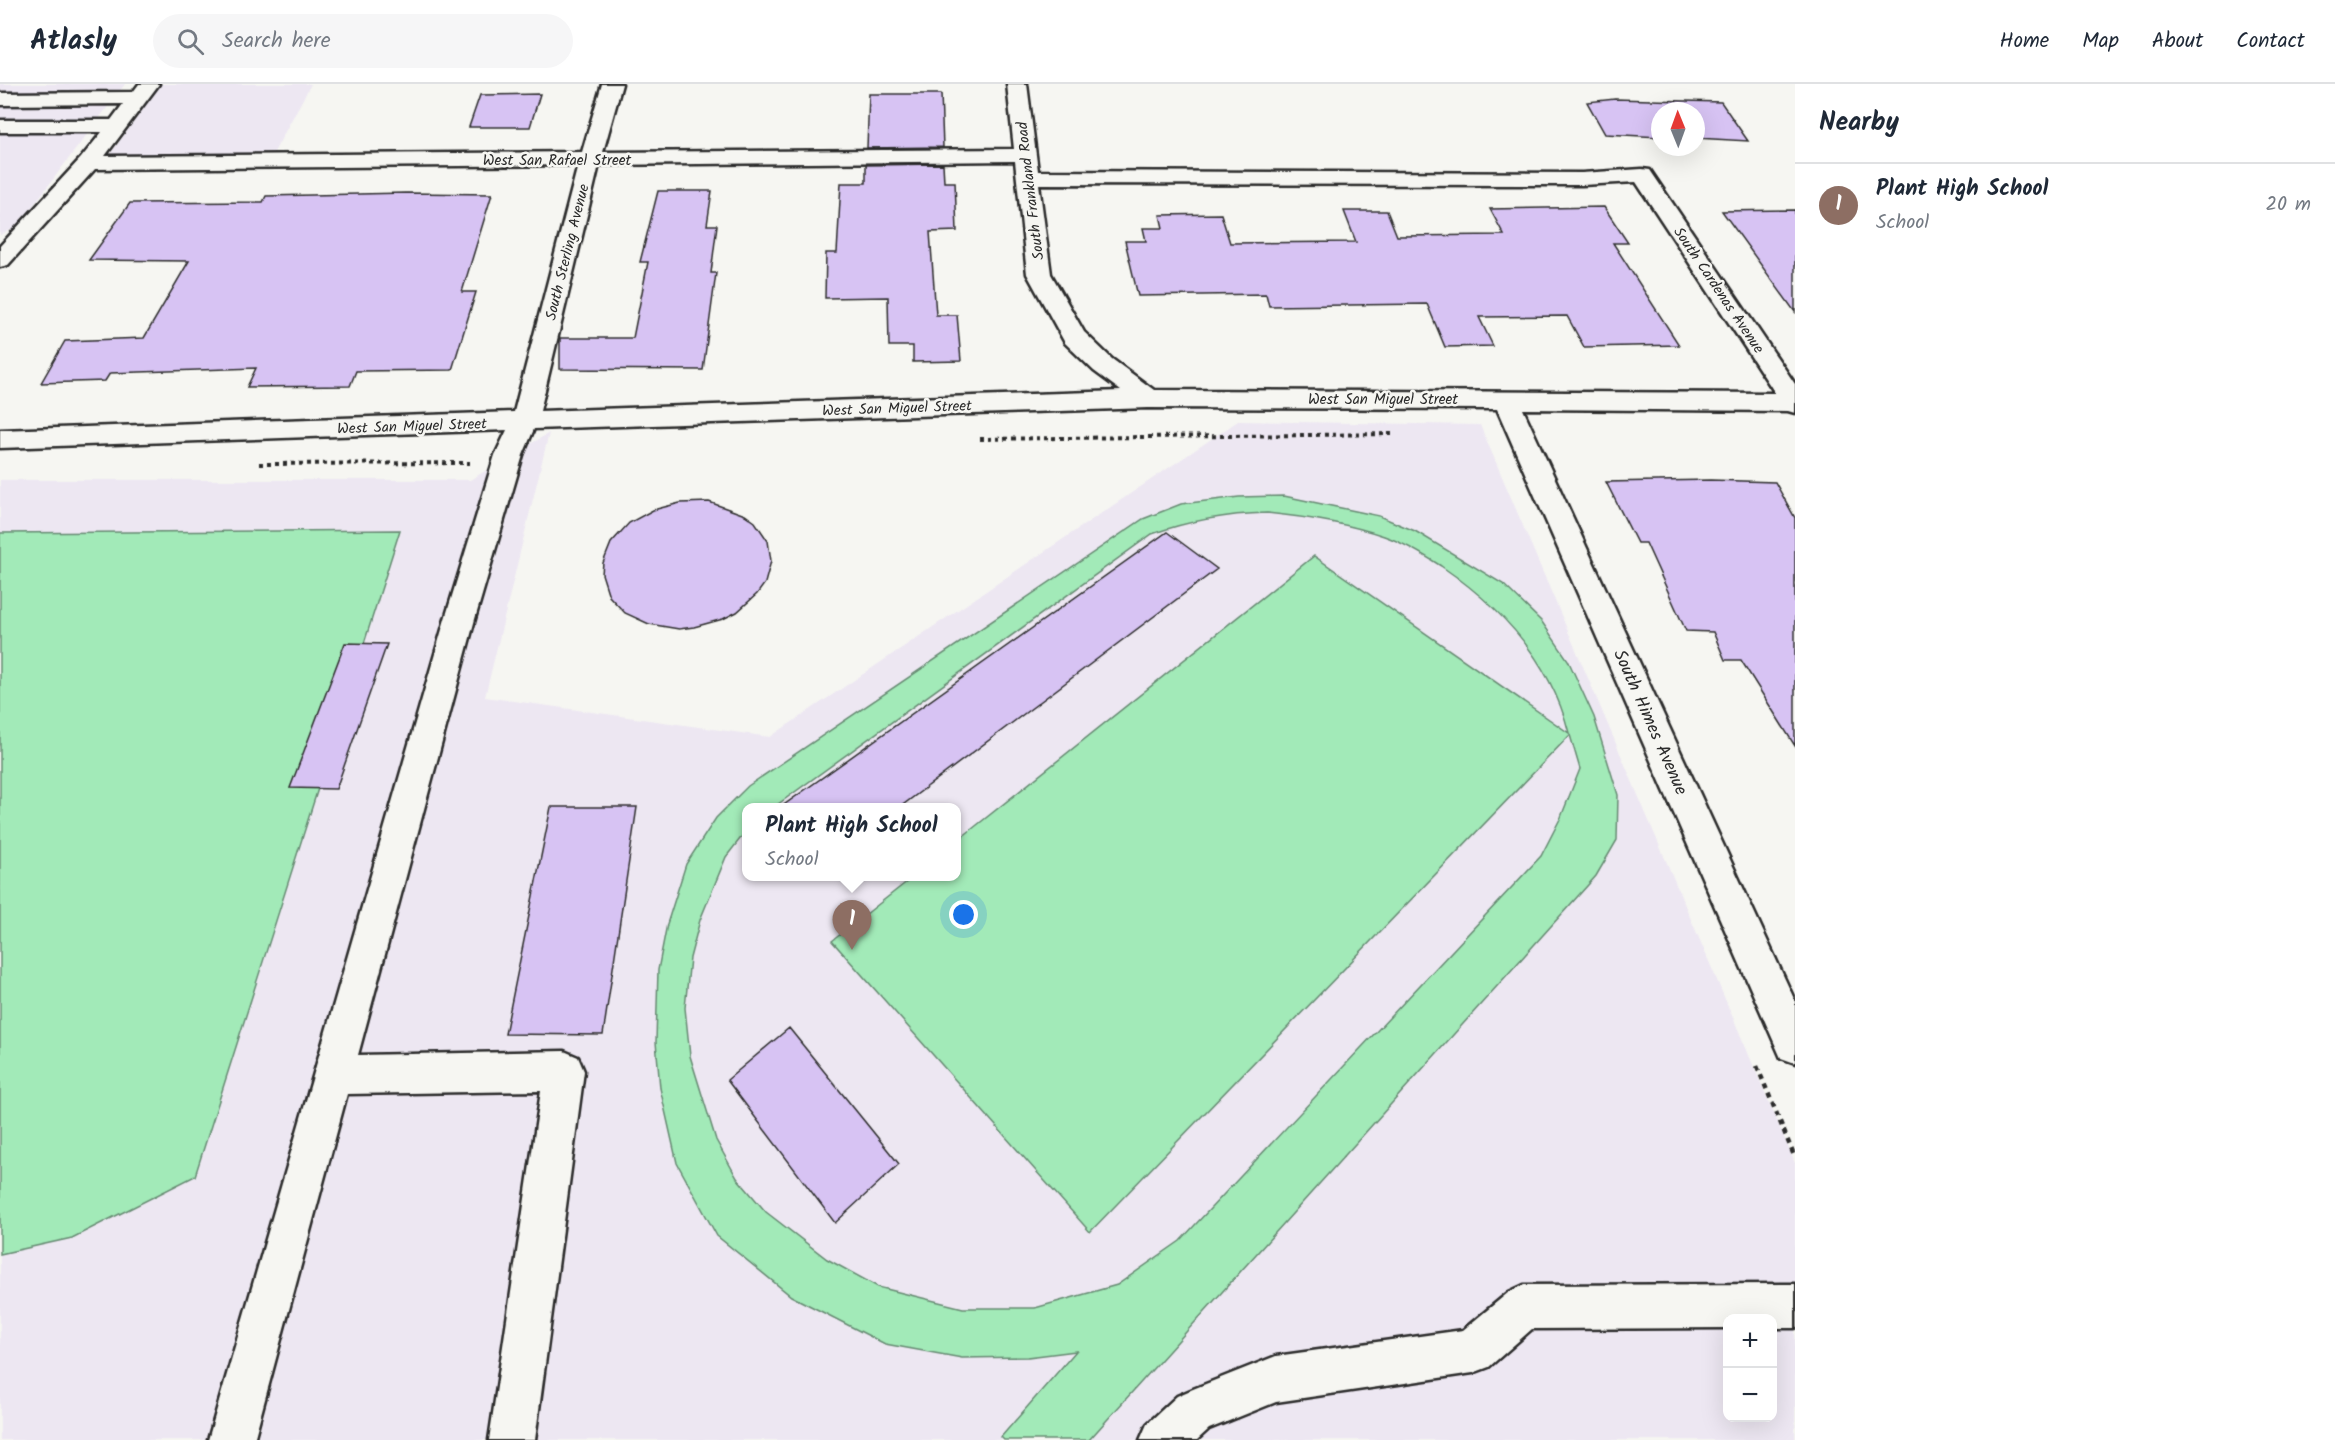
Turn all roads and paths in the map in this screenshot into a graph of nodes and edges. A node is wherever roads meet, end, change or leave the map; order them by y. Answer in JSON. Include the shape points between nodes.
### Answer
{"nodes":[{"id":1,"x":612,"y":84,"type":"edge"},
{"id":2,"x":1017,"y":84,"type":"edge"},
{"id":3,"x":144,"y":91,"type":"edge"},
{"id":4,"x":0,"y":99,"type":"edge"},
{"id":5,"x":0,"y":126,"type":"edge"},
{"id":6,"x":118,"y":126,"type":"junction"},
{"id":7,"x":590,"y":160,"type":"junction"},
{"id":8,"x":89,"y":164,"type":"junction"},
{"id":9,"x":1027,"y":166,"type":"junction"},
{"id":10,"x":1642,"y":175,"type":"joint"},
{"id":11,"x":0,"y":260,"type":"edge"},
{"id":12,"x":1148,"y":399,"type":"junction"},
{"id":13,"x":1506,"y":400,"type":"junction"},
{"id":14,"x":1795,"y":403,"type":"edge"},
{"id":15,"x":525,"y":420,"type":"junction"},
{"id":16,"x":1399,"y":434,"type":"dead end"},
{"id":17,"x":0,"y":440,"type":"edge"},
{"id":18,"x":971,"y":440,"type":"dead end"},
{"id":19,"x":509,"y":455,"type":"junction"},
{"id":20,"x":249,"y":464,"type":"dead end"},
{"id":21,"x":1795,"y":1044,"type":"edge"},
{"id":22,"x":1754,"y":1059,"type":"dead end"},
{"id":23,"x":333,"y":1075,"type":"junction"},
{"id":24,"x":1795,"y":1158,"type":"edge"},
{"id":25,"x":1795,"y":1306,"type":"edge"},
{"id":26,"x":231,"y":1440,"type":"edge"},
{"id":27,"x":512,"y":1440,"type":"edge"},
{"id":28,"x":1163,"y":1440,"type":"edge"}],
"edges":[{"from":1,"to":7,"type":"street","name":"South Sterling Avenue"},
{"from":2,"to":9,"type":"street","name":"South Frankland Road"},
{"from":3,"to":4,"type":"street"},
{"from":3,"to":6,"type":"street"},
{"from":5,"to":6,"type":"street"},
{"from":6,"to":8,"type":"street"},
{"from":7,"to":8,"type":"street","name":"West San Rafael Street"},
{"from":7,"to":9,"type":"street","name":"West San Rafael Street"},
{"from":7,"to":15,"type":"street","name":"South Sterling Avenue"},
{"from":8,"to":11,"type":"street"},
{"from":9,"to":10,"type":"street","name":"West San Rafael Street","via":[[1559,179]]},
{"from":9,"to":12,"type":"street","name":"South Frankland Road","via":[[1040,274],[1057,310],[1074,337]]},
{"from":10,"to":14,"type":"street","name":"South Cardenas Avenue"},
{"from":12,"to":13,"type":"street","name":"West San Miguel Street"},
{"from":12,"to":15,"type":"street","name":"West San Miguel Street"},
{"from":13,"to":14,"type":"street","name":"West San Miguel Street"},
{"from":13,"to":21,"type":"street","name":"South Himes Avenue"},
{"from":15,"to":17,"type":"street","name":"West San Miguel Street"},
{"from":15,"to":19,"type":"street","name":"South Sterling Avenue"},
{"from":16,"to":18,"type":"path"},
{"from":19,"to":20,"type":"path","via":[[463,464]]},
{"from":19,"to":23,"type":"street","name":"South Sterling Avenue"},
{"from":22,"to":24,"type":"path"},
{"from":23,"to":26,"type":"street","name":"South Sterling Avenue"},
{"from":23,"to":27,"type":"street","via":[[564,1071]]},
{"from":25,"to":28,"type":"street","via":[[1524,1307],[1473,1351],[1276,1379],[1193,1412]]}]}
